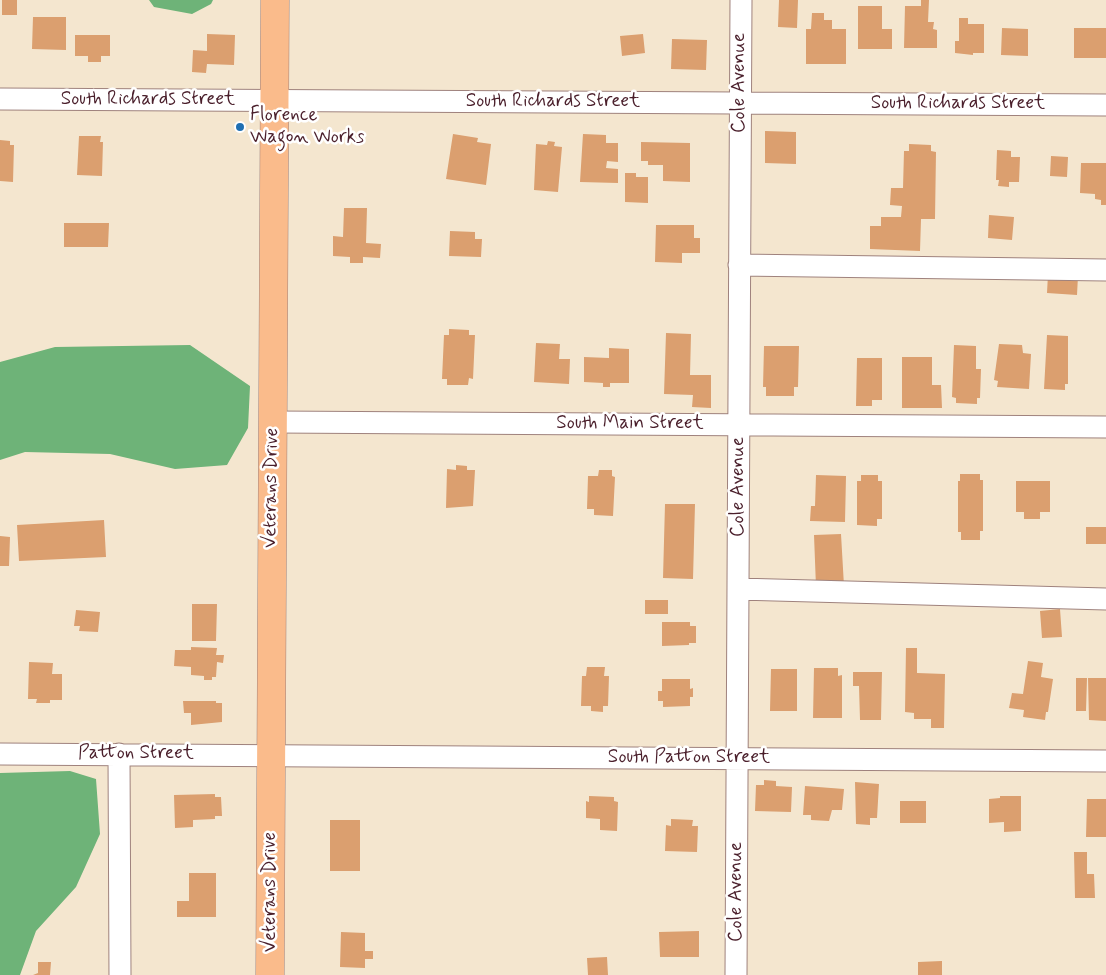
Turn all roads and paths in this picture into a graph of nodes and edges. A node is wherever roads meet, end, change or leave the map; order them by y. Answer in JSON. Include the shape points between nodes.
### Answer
{"nodes":[{"id":1,"x":275,"y":0,"type":"edge"},
{"id":2,"x":741,"y":0,"type":"edge"},
{"id":3,"x":0,"y":99,"type":"edge"},
{"id":4,"x":275,"y":100,"type":"junction"},
{"id":5,"x":740,"y":103,"type":"junction"},
{"id":6,"x":1106,"y":105,"type":"edge"},
{"id":7,"x":739,"y":265,"type":"junction"},
{"id":8,"x":1106,"y":270,"type":"edge"},
{"id":9,"x":274,"y":422,"type":"junction"},
{"id":10,"x":739,"y":425,"type":"junction"},
{"id":11,"x":1106,"y":427,"type":"edge"},
{"id":12,"x":738,"y":589,"type":"junction"},
{"id":13,"x":1106,"y":599,"type":"edge"},
{"id":14,"x":0,"y":754,"type":"edge"},
{"id":15,"x":119,"y":754,"type":"junction"},
{"id":16,"x":272,"y":754,"type":"junction"},
{"id":17,"x":737,"y":758,"type":"junction"},
{"id":18,"x":1106,"y":761,"type":"edge"},
{"id":19,"x":120,"y":975,"type":"edge"},
{"id":20,"x":270,"y":975,"type":"edge"},
{"id":21,"x":736,"y":975,"type":"edge"}],
"edges":[{"from":1,"to":4,"type":"main road","name":"Veterans Drive"},
{"from":2,"to":5,"type":"street","name":"Cole Avenue"},
{"from":3,"to":4,"type":"street","name":"South Richards Street"},
{"from":4,"to":5,"type":"street","name":"South Richards Street"},
{"from":4,"to":9,"type":"main road","name":"Veterans Drive"},
{"from":5,"to":6,"type":"street","name":"South Richards Street"},
{"from":5,"to":7,"type":"street","name":"Cole Avenue"},
{"from":7,"to":8,"type":"street"},
{"from":7,"to":10,"type":"street","name":"Cole Avenue"},
{"from":9,"to":10,"type":"street","name":"South Main Street"},
{"from":9,"to":16,"type":"main road","name":"Veterans Drive"},
{"from":10,"to":11,"type":"street","name":"South Main Street"},
{"from":10,"to":12,"type":"street","name":"Cole Avenue"},
{"from":12,"to":13,"type":"street"},
{"from":12,"to":17,"type":"street","name":"Cole Avenue"},
{"from":14,"to":15,"type":"street","name":"Patton Street"},
{"from":15,"to":16,"type":"street","name":"Patton Street"},
{"from":15,"to":19,"type":"street"},
{"from":16,"to":17,"type":"street","name":"South Patton Street"},
{"from":16,"to":20,"type":"main road","name":"Veterans Drive"},
{"from":17,"to":18,"type":"street","name":"South Patton Street"},
{"from":17,"to":21,"type":"street","name":"Cole Avenue"}]}
